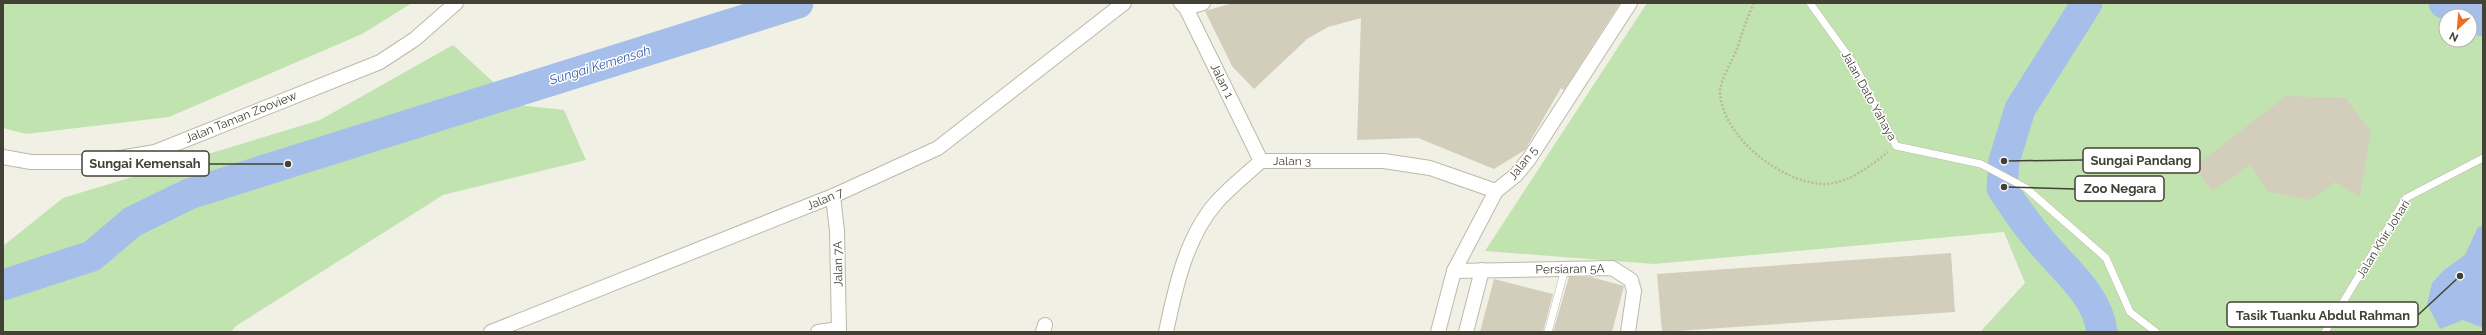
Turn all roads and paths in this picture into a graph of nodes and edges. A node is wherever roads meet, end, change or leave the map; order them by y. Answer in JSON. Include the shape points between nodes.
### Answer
{"nodes":[{"id":1,"x":456,"y":3,"type":"edge"},
{"id":2,"x":1124,"y":3,"type":"edge"},
{"id":3,"x":1203,"y":3,"type":"edge"},
{"id":4,"x":1630,"y":3,"type":"edge"},
{"id":5,"x":1754,"y":3,"type":"edge"},
{"id":6,"x":1810,"y":3,"type":"edge"},
{"id":7,"x":1184,"y":5,"type":"edge"},
{"id":8,"x":1896,"y":146,"type":"junction"},
{"id":9,"x":3,"y":157,"type":"edge"},
{"id":10,"x":2483,"y":158,"type":"edge"},
{"id":11,"x":1261,"y":161,"type":"junction"},
{"id":12,"x":1496,"y":191,"type":"junction"},
{"id":13,"x":833,"y":196,"type":"junction"},
{"id":14,"x":1565,"y":269,"type":"junction"},
{"id":15,"x":1482,"y":270,"type":"junction"},
{"id":16,"x":1454,"y":271,"type":"junction"},
{"id":17,"x":839,"y":330,"type":"edge"},
{"id":18,"x":491,"y":332,"type":"edge"},
{"id":19,"x":818,"y":332,"type":"edge"},
{"id":20,"x":1166,"y":332,"type":"edge"},
{"id":21,"x":1438,"y":332,"type":"edge"},
{"id":22,"x":1466,"y":332,"type":"edge"},
{"id":23,"x":1548,"y":332,"type":"edge"},
{"id":24,"x":1628,"y":332,"type":"edge"},
{"id":25,"x":2156,"y":332,"type":"edge"},
{"id":26,"x":2325,"y":332,"type":"edge"}],
"edges":[{"from":1,"to":9,"type":"street","name":"Jalan Taman Zooview","via":[[415,39],[380,62],[155,152],[98,162],[31,162]]},
{"from":2,"to":13,"type":"street","name":"Jalan 7","via":[[938,148]]},
{"from":3,"to":7,"type":"street"},
{"from":4,"to":12,"type":"street","name":"Jalan 5","via":[[1529,159],[1516,175]]},
{"from":5,"to":8,"type":"path","via":[[1720,90],[1725,114],[1740,138],[1766,162],[1798,180],[1825,184],[1860,174]]},
{"from":6,"to":8,"type":"lane","name":"Jalan Dato Yahaya","via":[[1854,64]]},
{"from":7,"to":11,"type":"street","name":"Jalan 1"},
{"from":8,"to":25,"type":"lane","name":"Jalan Dato Yahaya","via":[[1981,164],[2026,188],[2106,258],[2130,312]]},
{"from":10,"to":26,"type":"lane","name":"Jalan Khir Johari","via":[[2406,198]]},
{"from":11,"to":12,"type":"street","name":"Jalan 3","via":[[1384,161],[1430,168]]},
{"from":11,"to":20,"type":"street","name":"Jalan 3","via":[[1216,204],[1198,229],[1183,268]]},
{"from":12,"to":16,"type":"street","name":"Jalan 5"},
{"from":13,"to":17,"type":"street","name":"Jalan 7A","via":[[837,231]]},
{"from":13,"to":18,"type":"street","name":"Jalan 7"},
{"from":14,"to":15,"type":"street","name":"Persiaran 5A"},
{"from":14,"to":23,"type":"lane"},
{"from":14,"to":24,"type":"street","name":"Persiaran 5A","via":[[1612,268],[1630,280],[1634,291]]},
{"from":15,"to":16,"type":"street","name":"Persiaran 5A"},
{"from":15,"to":22,"type":"street"},
{"from":16,"to":21,"type":"street","name":"Jalan 5"},
{"from":17,"to":19,"type":"street"}]}
